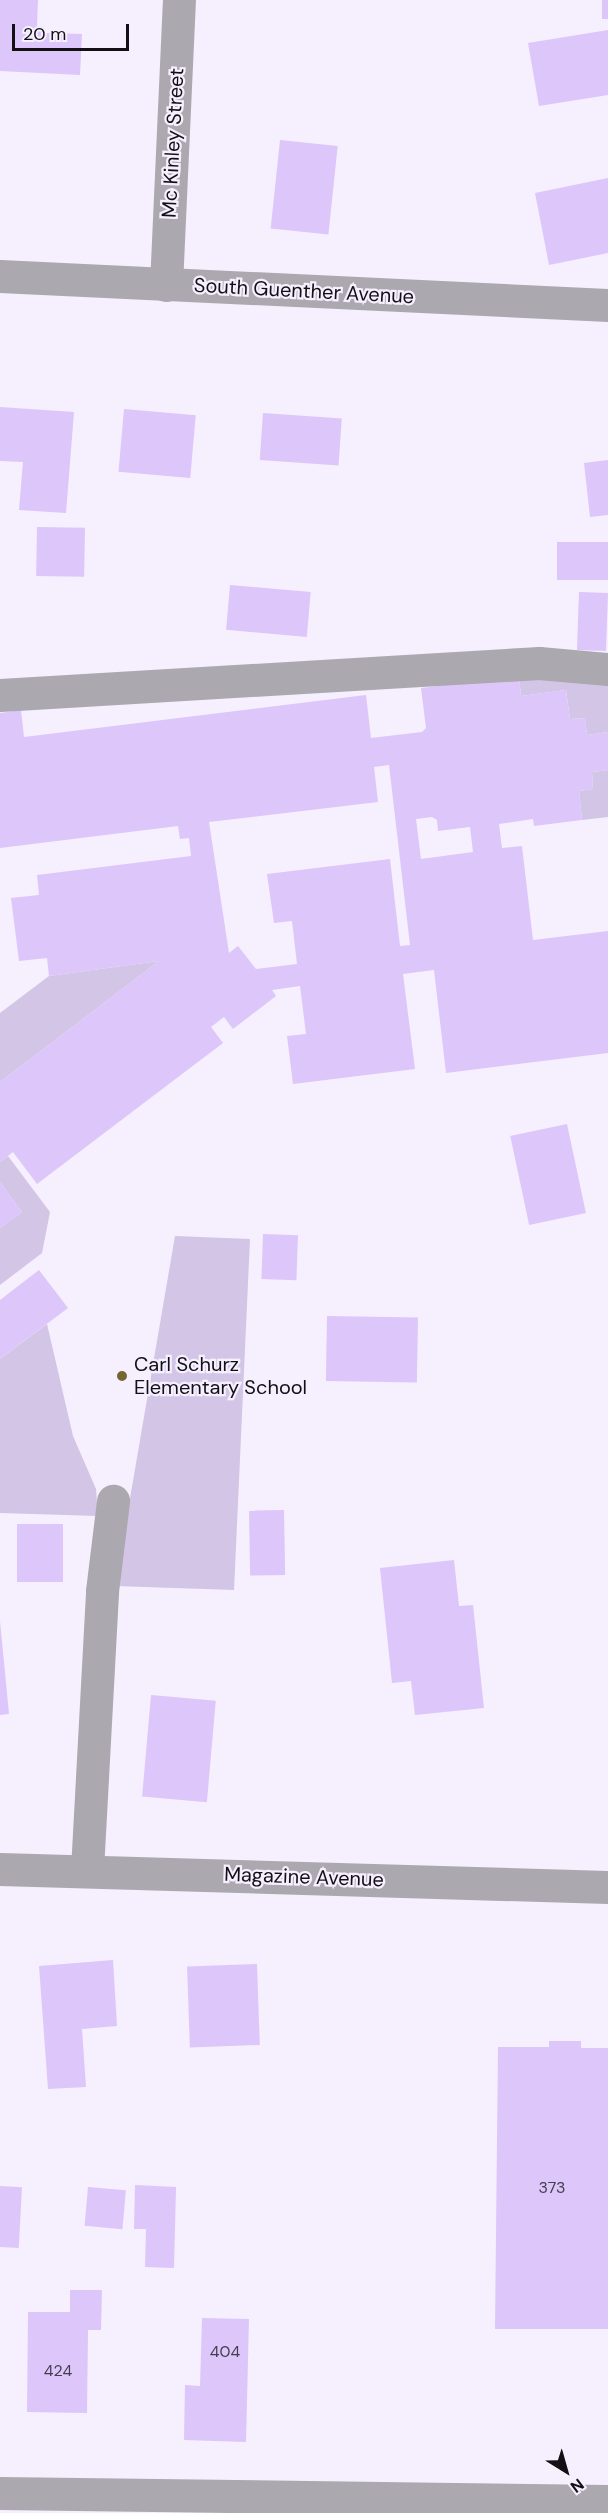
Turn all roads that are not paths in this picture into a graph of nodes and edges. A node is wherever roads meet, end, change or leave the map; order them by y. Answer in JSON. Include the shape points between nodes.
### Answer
{"nodes":[{"id":1,"x":179,"y":0,"type":"edge"},
{"id":2,"x":0,"y":276,"type":"edge"},
{"id":3,"x":166,"y":285,"type":"junction"},
{"id":4,"x":608,"y":305,"type":"edge"},
{"id":5,"x":608,"y":669,"type":"edge"},
{"id":6,"x":0,"y":695,"type":"edge"},
{"id":7,"x":113,"y":1502,"type":"dead end"},
{"id":8,"x":0,"y":1869,"type":"edge"},
{"id":9,"x":87,"y":1870,"type":"junction"},
{"id":10,"x":608,"y":1887,"type":"edge"},
{"id":11,"x":0,"y":2493,"type":"edge"},
{"id":12,"x":608,"y":2501,"type":"edge"}],
"edges":[{"from":1,"to":3,"type":"street","name":"Mc Kinley Street"},
{"from":2,"to":3,"type":"street","name":"South Guenther Avenue"},
{"from":3,"to":4,"type":"street","name":"South Guenther Avenue"},
{"from":5,"to":6,"type":"street","via":[[539,663]]},
{"from":7,"to":9,"type":"street","via":[[102,1591]]},
{"from":8,"to":9,"type":"street","name":"Magazine Avenue"},
{"from":9,"to":10,"type":"street","name":"Magazine Avenue"},
{"from":11,"to":12,"type":"street"}]}
